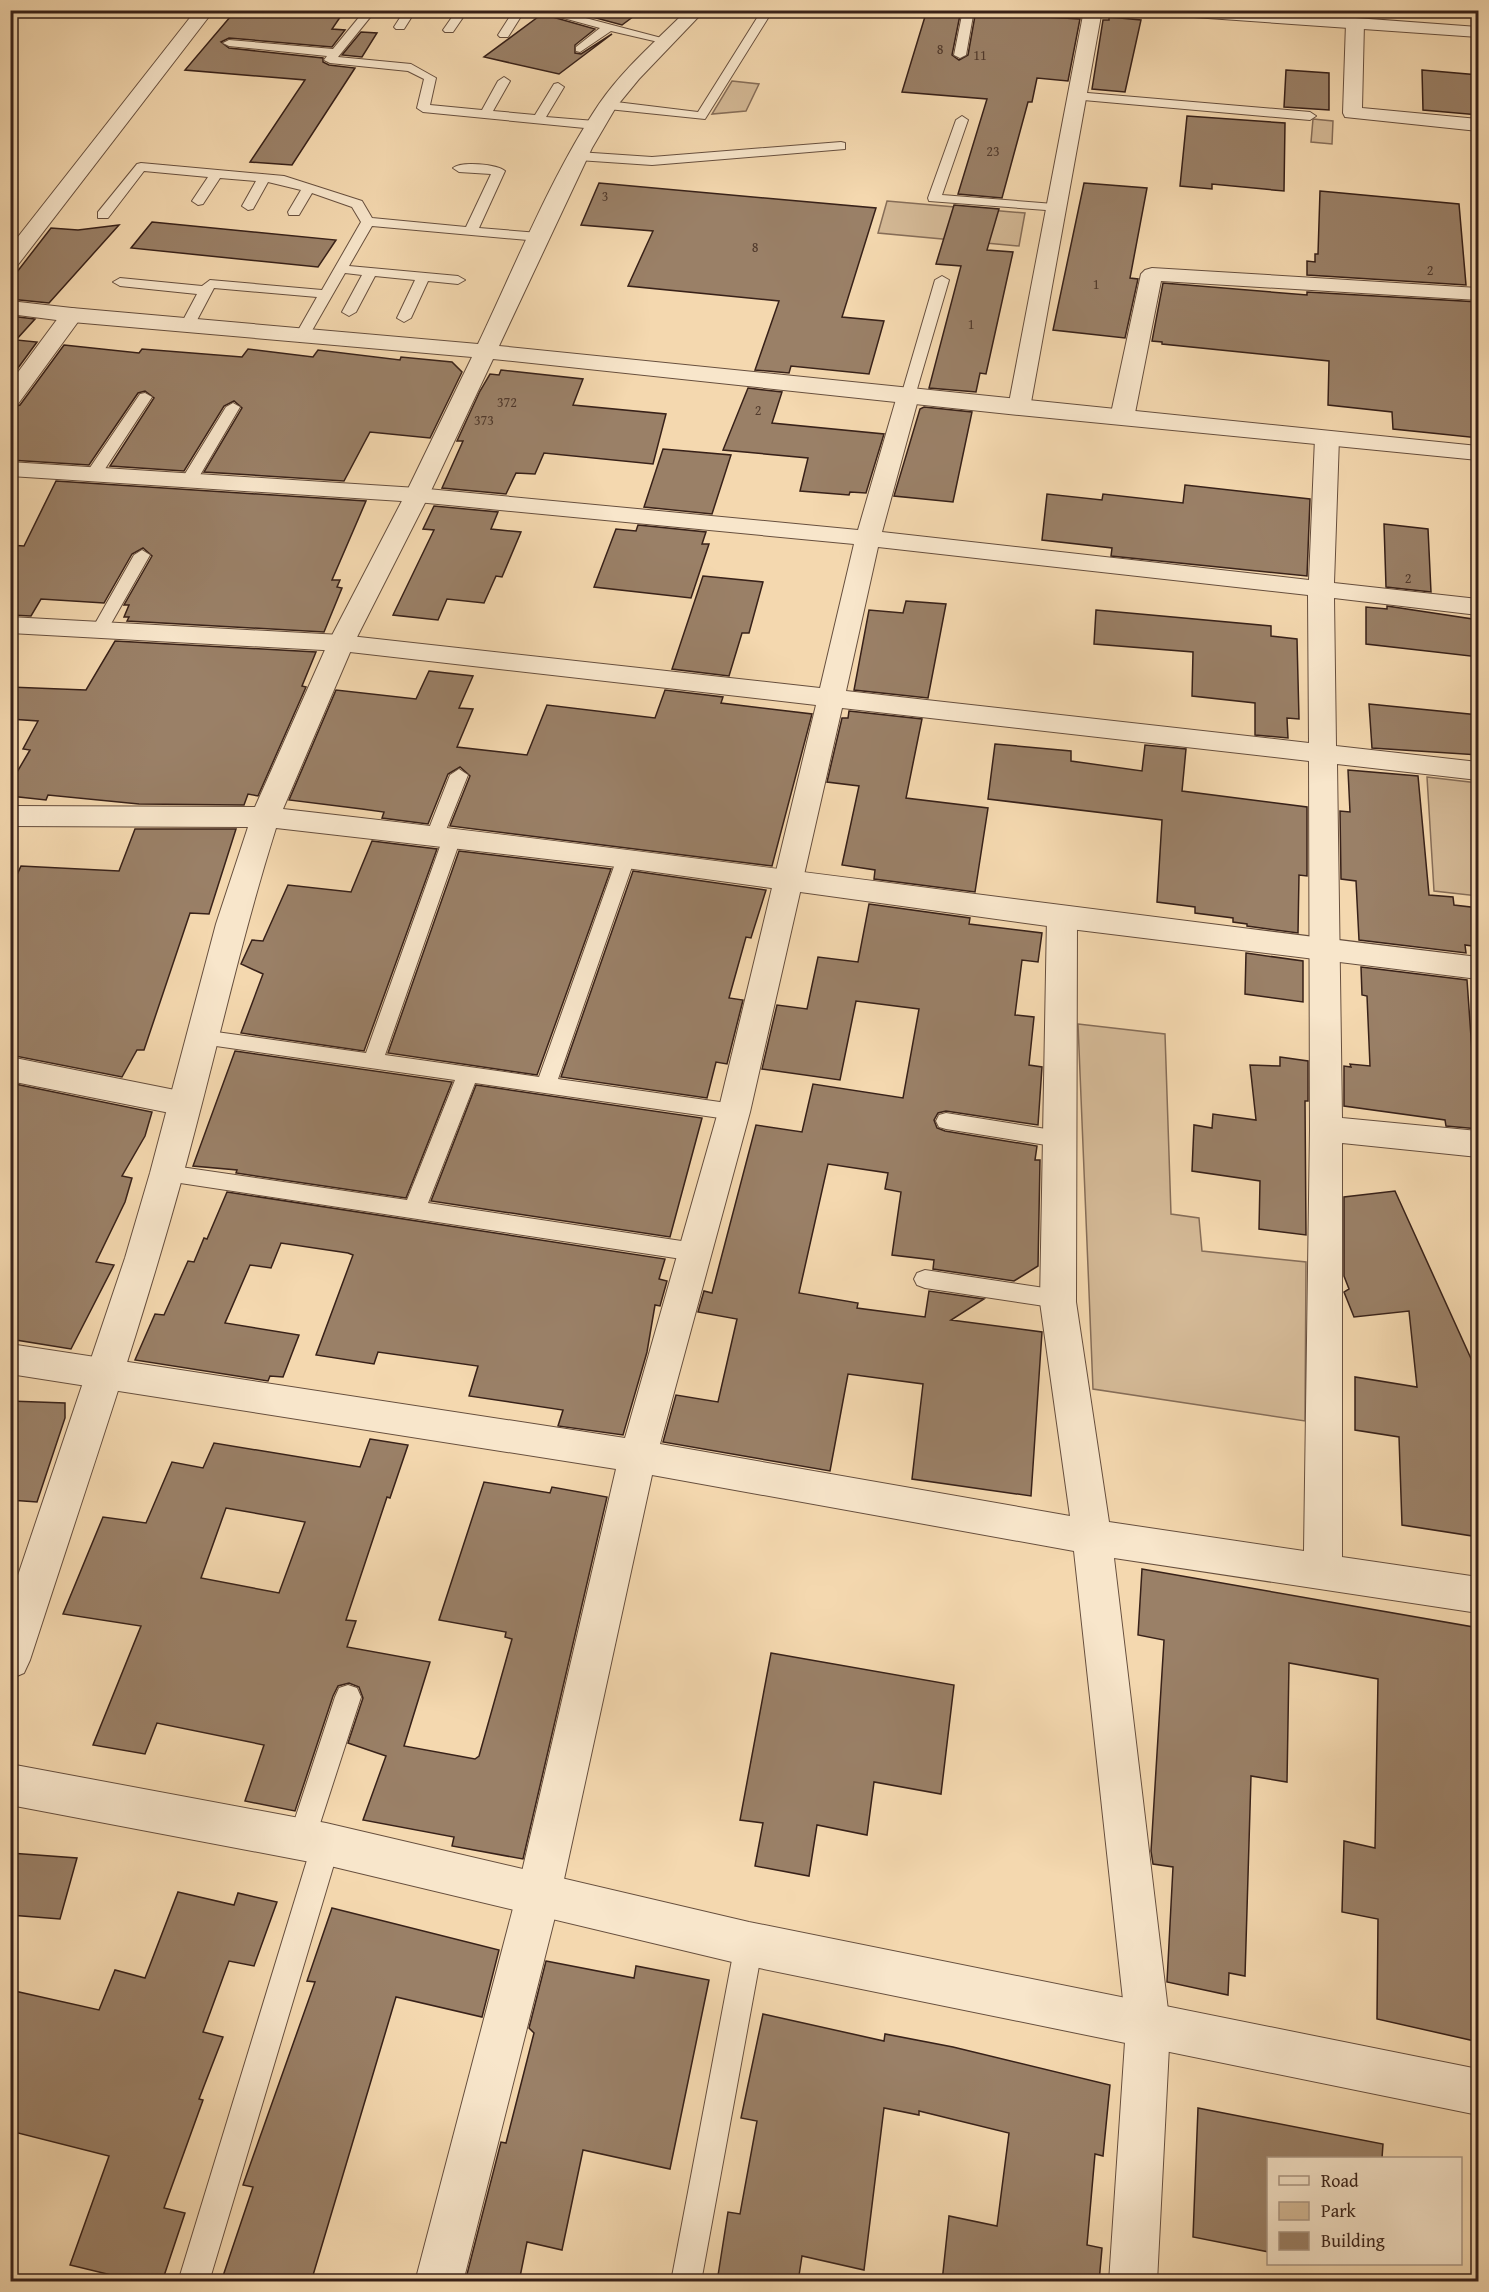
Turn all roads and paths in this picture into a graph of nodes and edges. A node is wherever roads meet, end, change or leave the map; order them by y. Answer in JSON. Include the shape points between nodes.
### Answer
{"nodes":[{"id":1,"x":206,"y":10,"type":"edge"},
{"id":2,"x":371,"y":10,"type":"edge"},
{"id":3,"x":411,"y":10,"type":"edge"},
{"id":4,"x":463,"y":10,"type":"edge"},
{"id":5,"x":520,"y":10,"type":"edge"},
{"id":6,"x":539,"y":10,"type":"edge"},
{"id":7,"x":697,"y":10,"type":"edge"},
{"id":8,"x":768,"y":10,"type":"edge"},
{"id":9,"x":969,"y":10,"type":"edge"},
{"id":10,"x":1093,"y":10,"type":"edge"},
{"id":11,"x":1165,"y":10,"type":"edge"},
{"id":12,"x":1391,"y":18,"type":"edge"},
{"id":13,"x":1355,"y":23,"type":"junction"},
{"id":14,"x":400,"y":27,"type":"dead end"},
{"id":15,"x":609,"y":27,"type":"junction"},
{"id":16,"x":449,"y":30,"type":"dead end"},
{"id":17,"x":1479,"y":32,"type":"edge"},
{"id":18,"x":504,"y":35,"type":"dead end"},
{"id":19,"x":667,"y":41,"type":"junction"},
{"id":20,"x":229,"y":43,"type":"dead end"},
{"id":21,"x":580,"y":49,"type":"dead end"},
{"id":22,"x":336,"y":53,"type":"junction"},
{"id":23,"x":960,"y":55,"type":"dead end"},
{"id":24,"x":504,"y":81,"type":"dead end"},
{"id":25,"x":558,"y":87,"type":"dead end"},
{"id":26,"x":1076,"y":96,"type":"junction"},
{"id":27,"x":608,"y":105,"type":"junction"},
{"id":28,"x":486,"y":114,"type":"junction"},
{"id":29,"x":1310,"y":116,"type":"dead end"},
{"id":30,"x":538,"y":120,"type":"junction"},
{"id":31,"x":962,"y":120,"type":"dead end"},
{"id":32,"x":1479,"y":124,"type":"edge"},
{"id":33,"x":595,"y":125,"type":"junction"},
{"id":34,"x":840,"y":146,"type":"dead end"},
{"id":35,"x":578,"y":156,"type":"junction"},
{"id":36,"x":459,"y":168,"type":"dead end"},
{"id":37,"x":216,"y":174,"type":"junction"},
{"id":38,"x":264,"y":178,"type":"junction"},
{"id":39,"x":309,"y":187,"type":"junction"},
{"id":40,"x":198,"y":201,"type":"dead end"},
{"id":41,"x":248,"y":206,"type":"dead end"},
{"id":42,"x":1054,"y":208,"type":"junction"},
{"id":43,"x":294,"y":212,"type":"dead end"},
{"id":44,"x":103,"y":214,"type":"dead end"},
{"id":45,"x":368,"y":222,"type":"junction"},
{"id":46,"x":471,"y":231,"type":"junction"},
{"id":47,"x":539,"y":237,"type":"junction"},
{"id":48,"x":10,"y":262,"type":"edge"},
{"id":49,"x":340,"y":269,"type":"junction"},
{"id":50,"x":370,"y":272,"type":"junction"},
{"id":51,"x":423,"y":277,"type":"junction"},
{"id":52,"x":458,"y":280,"type":"dead end"},
{"id":53,"x":942,"y":280,"type":"dead end"},
{"id":54,"x":120,"y":282,"type":"dead end"},
{"id":55,"x":206,"y":291,"type":"junction"},
{"id":56,"x":326,"y":294,"type":"junction"},
{"id":57,"x":1479,"y":294,"type":"edge"},
{"id":58,"x":14,"y":308,"type":"edge"},
{"id":59,"x":349,"y":312,"type":"dead end"},
{"id":60,"x":72,"y":315,"type":"junction"},
{"id":61,"x":404,"y":318,"type":"dead end"},
{"id":62,"x":188,"y":324,"type":"junction"},
{"id":63,"x":303,"y":334,"type":"junction"},
{"id":64,"x":483,"y":351,"type":"junction"},
{"id":65,"x":908,"y":396,"type":"junction"},
{"id":66,"x":145,"y":397,"type":"dead end"},
{"id":67,"x":10,"y":399,"type":"edge"},
{"id":68,"x":233,"y":407,"type":"dead end"},
{"id":69,"x":1019,"y":408,"type":"junction"},
{"id":70,"x":1122,"y":418,"type":"junction"},
{"id":71,"x":1327,"y":438,"type":"junction"},
{"id":72,"x":1479,"y":453,"type":"edge"},
{"id":73,"x":10,"y":469,"type":"edge"},
{"id":74,"x":93,"y":475,"type":"junction"},
{"id":75,"x":188,"y":482,"type":"junction"},
{"id":76,"x":417,"y":495,"type":"junction"},
{"id":77,"x":868,"y":538,"type":"junction"},
{"id":78,"x":142,"y":555,"type":"dead end"},
{"id":79,"x":1321,"y":588,"type":"junction"},
{"id":80,"x":1479,"y":607,"type":"edge"},
{"id":81,"x":10,"y":625,"type":"edge"},
{"id":82,"x":100,"y":629,"type":"junction"},
{"id":83,"x":341,"y":643,"type":"junction"},
{"id":84,"x":831,"y":698,"type":"junction"},
{"id":85,"x":1321,"y":754,"type":"junction"},
{"id":86,"x":1479,"y":771,"type":"edge"},
{"id":87,"x":459,"y":775,"type":"dead end"},
{"id":88,"x":10,"y":816,"type":"edge"},
{"id":89,"x":265,"y":817,"type":"junction"},
{"id":90,"x":444,"y":837,"type":"junction"},
{"id":91,"x":626,"y":858,"type":"junction"},
{"id":92,"x":791,"y":879,"type":"junction"},
{"id":93,"x":1062,"y":917,"type":"junction"},
{"id":94,"x":1324,"y":948,"type":"junction"},
{"id":95,"x":1479,"y":968,"type":"edge"},
{"id":96,"x":202,"y":1037,"type":"junction"},
{"id":97,"x":373,"y":1061,"type":"junction"},
{"id":98,"x":10,"y":1069,"type":"edge"},
{"id":99,"x":468,"y":1074,"type":"junction"},
{"id":100,"x":546,"y":1085,"type":"junction"},
{"id":101,"x":185,"y":1104,"type":"junction"},
{"id":102,"x":735,"y":1112,"type":"junction"},
{"id":103,"x":946,"y":1121,"type":"dead end"},
{"id":104,"x":1326,"y":1129,"type":"junction"},
{"id":105,"x":1059,"y":1139,"type":"junction"},
{"id":106,"x":1479,"y":1144,"type":"edge"},
{"id":107,"x":167,"y":1173,"type":"junction"},
{"id":108,"x":415,"y":1208,"type":"junction"},
{"id":109,"x":695,"y":1252,"type":"junction"},
{"id":110,"x":925,"y":1279,"type":"dead end"},
{"id":111,"x":1058,"y":1299,"type":"junction"},
{"id":112,"x":10,"y":1359,"type":"edge"},
{"id":113,"x":105,"y":1375,"type":"junction"},
{"id":114,"x":638,"y":1456,"type":"junction"},
{"id":115,"x":1092,"y":1537,"type":"junction"},
{"id":116,"x":1323,"y":1570,"type":"junction"},
{"id":117,"x":1479,"y":1595,"type":"edge"},
{"id":118,"x":10,"y":1660,"type":"edge"},
{"id":119,"x":348,"y":1697,"type":"dead end"},
{"id":120,"x":10,"y":1784,"type":"edge"},
{"id":121,"x":314,"y":1842,"type":"junction"},
{"id":122,"x":539,"y":1893,"type":"junction"},
{"id":123,"x":749,"y":1944,"type":"junction"},
{"id":124,"x":1148,"y":2027,"type":"junction"},
{"id":125,"x":1479,"y":2092,"type":"edge"},
{"id":126,"x":193,"y":2282,"type":"edge"},
{"id":127,"x":439,"y":2282,"type":"edge"},
{"id":128,"x":686,"y":2282,"type":"edge"},
{"id":129,"x":1133,"y":2282,"type":"edge"}],
"edges":[{"from":1,"to":48,"type":"street"},
{"from":2,"to":22,"type":"lane"},
{"from":3,"to":14,"type":"lane"},
{"from":4,"to":16,"type":"lane"},
{"from":5,"to":18,"type":"lane"},
{"from":6,"to":15,"type":"lane"},
{"from":7,"to":19,"type":"street"},
{"from":8,"to":27,"type":"lane","via":[[701,116]]},
{"from":9,"to":23,"type":"lane"},
{"from":10,"to":26,"type":"street"},
{"from":11,"to":13,"type":"street"},
{"from":12,"to":13,"type":"street"},
{"from":12,"to":17,"type":"street"},
{"from":13,"to":32,"type":"street","via":[[1352,113]]},
{"from":15,"to":19,"type":"lane"},
{"from":15,"to":21,"type":"lane"},
{"from":19,"to":27,"type":"street"},
{"from":20,"to":22,"type":"lane"},
{"from":22,"to":28,"type":"lane","via":[[330,60],[411,68],[430,78],[423,108]]},
{"from":24,"to":28,"type":"lane"},
{"from":25,"to":30,"type":"lane"},
{"from":26,"to":29,"type":"lane"},
{"from":26,"to":42,"type":"street"},
{"from":27,"to":33,"type":"street"},
{"from":28,"to":30,"type":"lane"},
{"from":30,"to":33,"type":"lane"},
{"from":31,"to":42,"type":"lane","via":[[934,198]]},
{"from":33,"to":35,"type":"street"},
{"from":34,"to":35,"type":"lane","via":[[652,161]]},
{"from":35,"to":47,"type":"street"},
{"from":36,"to":46,"type":"lane","via":[[500,171]]},
{"from":37,"to":38,"type":"lane"},
{"from":37,"to":40,"type":"lane"},
{"from":37,"to":44,"type":"lane","via":[[141,167]]},
{"from":38,"to":39,"type":"lane"},
{"from":38,"to":41,"type":"lane"},
{"from":39,"to":43,"type":"lane"},
{"from":39,"to":45,"type":"lane","via":[[357,204]]},
{"from":42,"to":69,"type":"street"},
{"from":45,"to":46,"type":"lane"},
{"from":45,"to":49,"type":"lane"},
{"from":46,"to":47,"type":"lane"},
{"from":47,"to":64,"type":"street"},
{"from":49,"to":50,"type":"lane"},
{"from":49,"to":56,"type":"lane"},
{"from":50,"to":51,"type":"lane"},
{"from":50,"to":59,"type":"lane"},
{"from":51,"to":52,"type":"lane"},
{"from":51,"to":61,"type":"lane"},
{"from":53,"to":65,"type":"lane"},
{"from":54,"to":55,"type":"lane"},
{"from":55,"to":56,"type":"lane","via":[[210,284]]},
{"from":55,"to":62,"type":"lane"},
{"from":56,"to":63,"type":"lane"},
{"from":57,"to":70,"type":"street","via":[[1152,274]]},
{"from":58,"to":60,"type":"street"},
{"from":60,"to":62,"type":"street"},
{"from":60,"to":67,"type":"street"},
{"from":62,"to":63,"type":"street"},
{"from":63,"to":64,"type":"street"},
{"from":64,"to":65,"type":"street"},
{"from":64,"to":76,"type":"street"},
{"from":65,"to":69,"type":"street"},
{"from":65,"to":77,"type":"street"},
{"from":66,"to":74,"type":"lane"},
{"from":68,"to":75,"type":"lane"},
{"from":69,"to":70,"type":"street"},
{"from":70,"to":71,"type":"street"},
{"from":71,"to":72,"type":"street"},
{"from":71,"to":79,"type":"street"},
{"from":73,"to":74,"type":"street"},
{"from":74,"to":75,"type":"street"},
{"from":75,"to":76,"type":"street"},
{"from":76,"to":77,"type":"street"},
{"from":76,"to":83,"type":"street"},
{"from":77,"to":79,"type":"street"},
{"from":77,"to":84,"type":"street"},
{"from":78,"to":82,"type":"lane"},
{"from":79,"to":80,"type":"street"},
{"from":79,"to":85,"type":"street"},
{"from":81,"to":82,"type":"street"},
{"from":82,"to":83,"type":"street"},
{"from":83,"to":84,"type":"street"},
{"from":83,"to":89,"type":"street"},
{"from":84,"to":85,"type":"street"},
{"from":84,"to":92,"type":"street"},
{"from":85,"to":86,"type":"street"},
{"from":85,"to":94,"type":"street"},
{"from":87,"to":90,"type":"lane"},
{"from":88,"to":89,"type":"street"},
{"from":89,"to":90,"type":"street"},
{"from":89,"to":96,"type":"street","via":[[231,924]]},
{"from":90,"to":91,"type":"street"},
{"from":90,"to":97,"type":"lane"},
{"from":91,"to":92,"type":"street"},
{"from":91,"to":100,"type":"lane"},
{"from":92,"to":93,"type":"street"},
{"from":92,"to":102,"type":"street"},
{"from":93,"to":94,"type":"street"},
{"from":93,"to":105,"type":"street"},
{"from":94,"to":95,"type":"street"},
{"from":94,"to":104,"type":"street"},
{"from":96,"to":97,"type":"lane"},
{"from":96,"to":101,"type":"street"},
{"from":97,"to":99,"type":"lane"},
{"from":98,"to":101,"type":"street"},
{"from":99,"to":100,"type":"lane"},
{"from":99,"to":108,"type":"lane"},
{"from":100,"to":102,"type":"lane"},
{"from":101,"to":107,"type":"street"},
{"from":102,"to":109,"type":"street"},
{"from":103,"to":105,"type":"lane"},
{"from":104,"to":106,"type":"street"},
{"from":104,"to":116,"type":"street"},
{"from":105,"to":111,"type":"street"},
{"from":107,"to":108,"type":"lane"},
{"from":107,"to":113,"type":"street"},
{"from":108,"to":109,"type":"lane"},
{"from":109,"to":114,"type":"street"},
{"from":110,"to":111,"type":"lane"},
{"from":111,"to":115,"type":"street"},
{"from":112,"to":113,"type":"street"},
{"from":113,"to":114,"type":"street"},
{"from":113,"to":118,"type":"street"},
{"from":114,"to":115,"type":"street"},
{"from":114,"to":122,"type":"street"},
{"from":115,"to":116,"type":"street"},
{"from":115,"to":124,"type":"street"},
{"from":116,"to":117,"type":"street"},
{"from":119,"to":121,"type":"lane"},
{"from":120,"to":121,"type":"street"},
{"from":121,"to":122,"type":"street"},
{"from":121,"to":126,"type":"lane"},
{"from":122,"to":123,"type":"street"},
{"from":122,"to":127,"type":"street"},
{"from":123,"to":124,"type":"street"},
{"from":123,"to":128,"type":"lane"},
{"from":124,"to":125,"type":"street"},
{"from":124,"to":129,"type":"street"}]}
